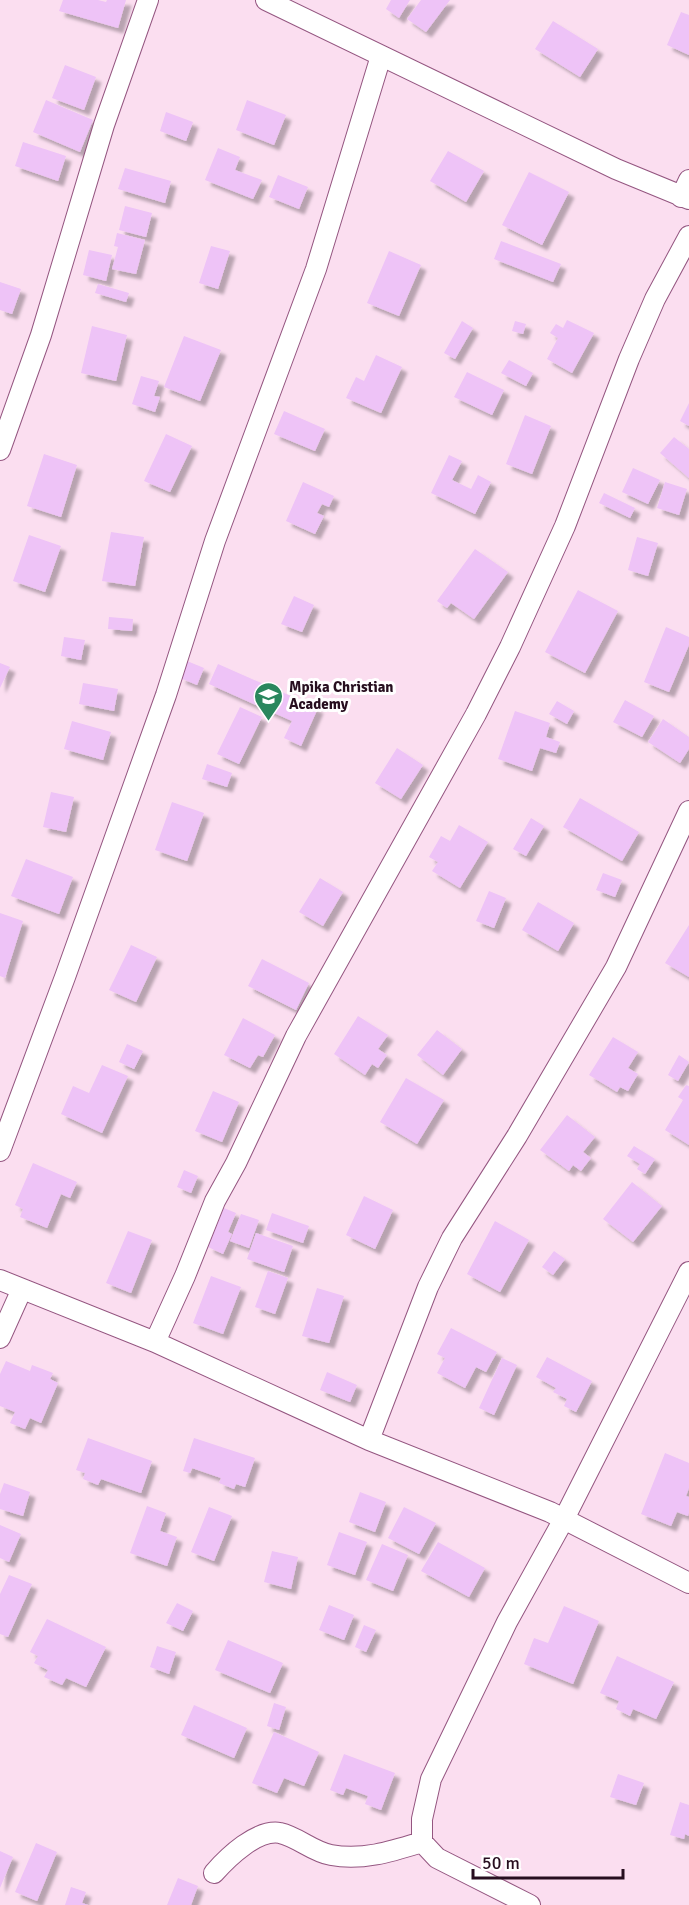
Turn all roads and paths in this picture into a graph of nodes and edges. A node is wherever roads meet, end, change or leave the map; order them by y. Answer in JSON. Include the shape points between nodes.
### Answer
{"nodes":[{"id":1,"x":148,"y":0,"type":"edge"},
{"id":2,"x":266,"y":0,"type":"edge"},
{"id":3,"x":381,"y":56,"type":"junction"},
{"id":4,"x":686,"y":192,"type":"edge"},
{"id":5,"x":689,"y":236,"type":"edge"},
{"id":6,"x":0,"y":450,"type":"edge"},
{"id":7,"x":689,"y":811,"type":"edge"},
{"id":8,"x":0,"y":1151,"type":"edge"},
{"id":9,"x":689,"y":1272,"type":"edge"},
{"id":10,"x":0,"y":1280,"type":"edge"},
{"id":11,"x":22,"y":1289,"type":"junction"},
{"id":12,"x":0,"y":1338,"type":"edge"},
{"id":13,"x":155,"y":1342,"type":"junction"},
{"id":14,"x":369,"y":1440,"type":"junction"},
{"id":15,"x":564,"y":1519,"type":"junction"},
{"id":16,"x":689,"y":1583,"type":"edge"},
{"id":17,"x":422,"y":1842,"type":"junction"},
{"id":18,"x":214,"y":1872,"type":"dead end"},
{"id":19,"x":530,"y":1905,"type":"edge"}],
"edges":[{"from":1,"to":6,"type":"street","via":[[104,125],[41,335]]},
{"from":2,"to":3,"type":"street"},
{"from":3,"to":4,"type":"street","via":[[616,169]]},
{"from":3,"to":8,"type":"street","via":[[316,269],[215,541],[166,695]]},
{"from":5,"to":13,"type":"street","via":[[655,299],[565,526],[510,647],[296,1036],[215,1201]]},
{"from":7,"to":14,"type":"street","via":[[616,967],[518,1136],[452,1238],[428,1287]]},
{"from":9,"to":15,"type":"street"},
{"from":10,"to":11,"type":"street"},
{"from":11,"to":12,"type":"street"},
{"from":11,"to":13,"type":"street"},
{"from":13,"to":14,"type":"street"},
{"from":14,"to":15,"type":"street"},
{"from":15,"to":16,"type":"street"},
{"from":15,"to":17,"type":"street","via":[[507,1622],[431,1779],[422,1820]]},
{"from":17,"to":18,"type":"street","via":[[385,1854],[353,1857],[329,1855],[280,1833],[265,1833]]},
{"from":17,"to":19,"type":"street","via":[[438,1858]]}]}
